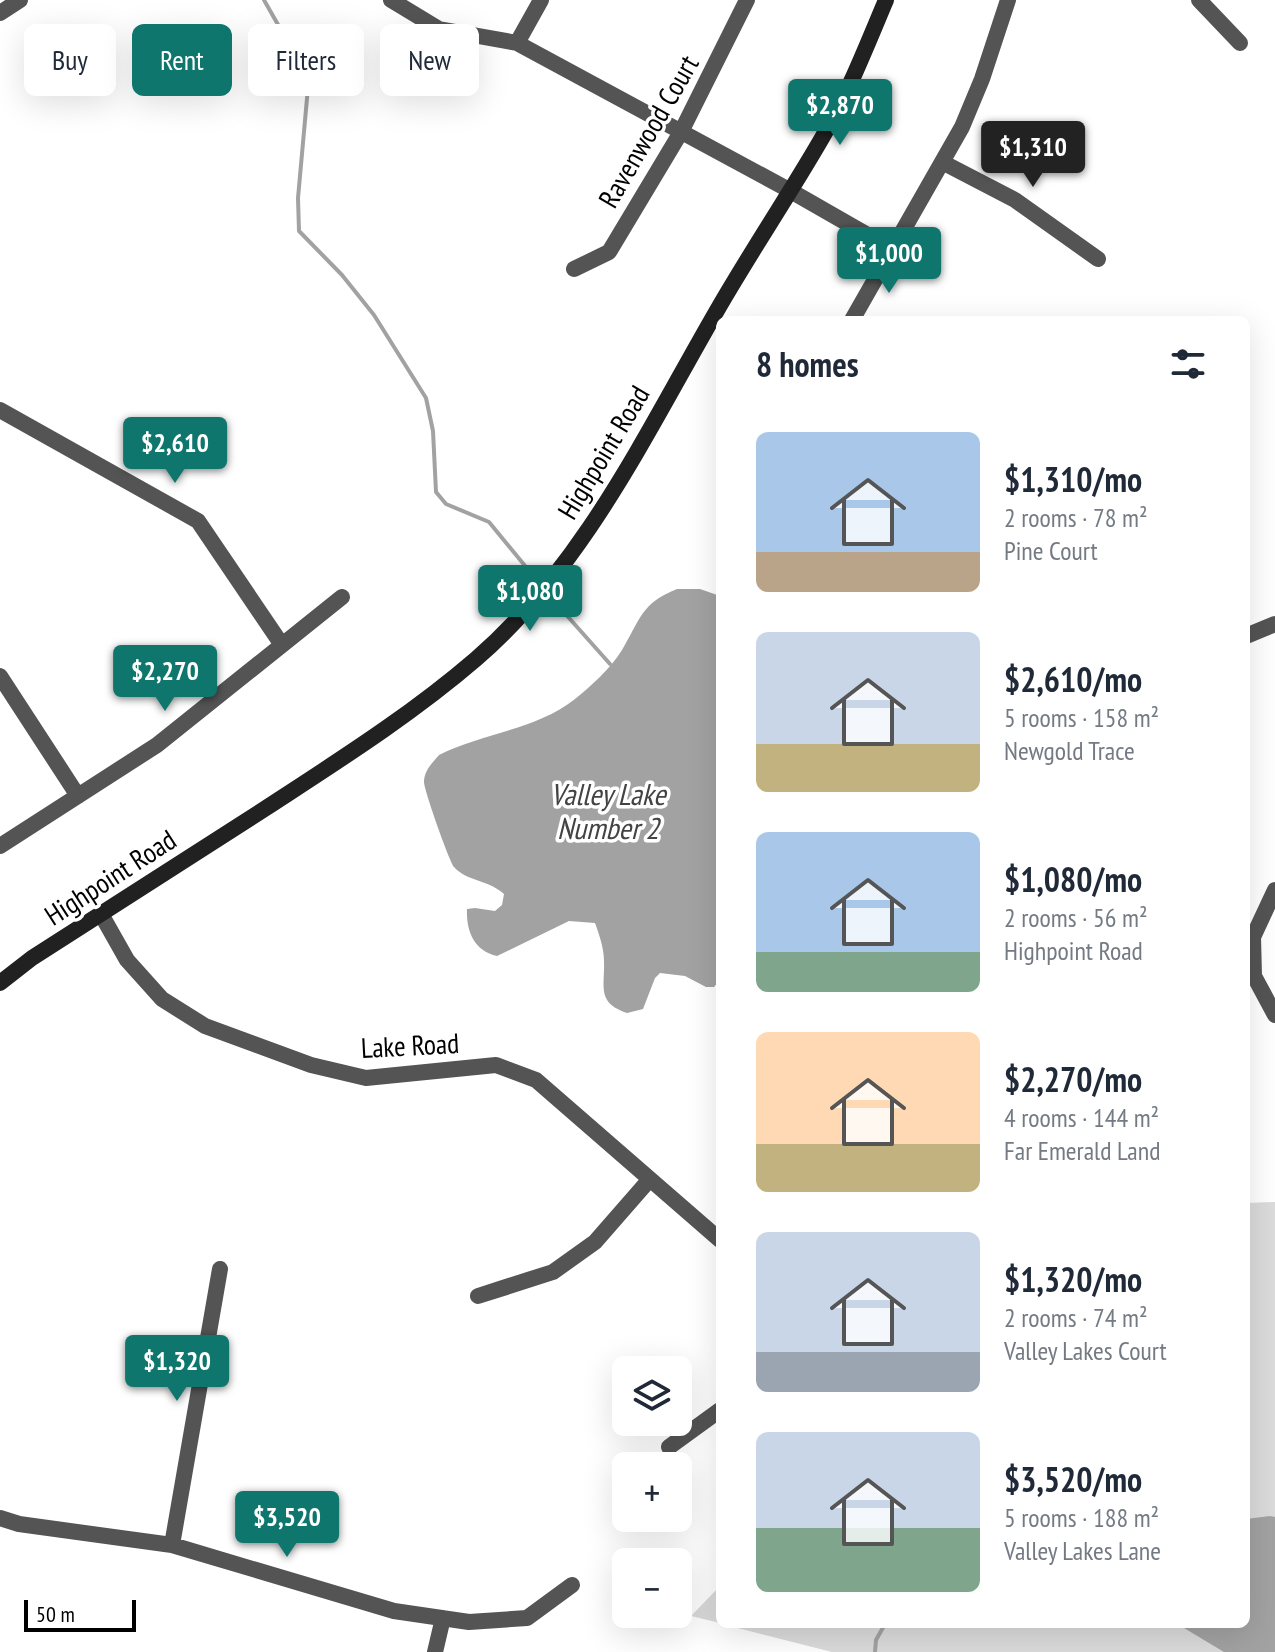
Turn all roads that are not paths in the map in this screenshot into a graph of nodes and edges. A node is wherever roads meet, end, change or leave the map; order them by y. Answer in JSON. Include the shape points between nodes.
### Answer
{"nodes":[{"id":1,"x":20,"y":0,"type":"edge"},
{"id":2,"x":391,"y":0,"type":"edge"},
{"id":3,"x":541,"y":0,"type":"edge"},
{"id":4,"x":747,"y":0,"type":"edge"},
{"id":5,"x":886,"y":0,"type":"edge"},
{"id":6,"x":1008,"y":0,"type":"edge"},
{"id":7,"x":1199,"y":0,"type":"edge"},
{"id":8,"x":0,"y":13,"type":"edge"},
{"id":9,"x":517,"y":43,"type":"junction"},
{"id":10,"x":1240,"y":43,"type":"dead end"},
{"id":11,"x":681,"y":132,"type":"junction"},
{"id":12,"x":942,"y":162,"type":"junction"},
{"id":13,"x":789,"y":190,"type":"junction"},
{"id":14,"x":892,"y":249,"type":"junction"},
{"id":15,"x":1098,"y":259,"type":"dead end"},
{"id":16,"x":574,"y":269,"type":"dead end"},
{"id":17,"x":854,"y":316,"type":"edge"},
{"id":18,"x":0,"y":410,"type":"edge"},
{"id":19,"x":342,"y":597,"type":"dead end"},
{"id":20,"x":1275,"y":624,"type":"edge"},
{"id":21,"x":1250,"y":634,"type":"edge"},
{"id":22,"x":282,"y":645,"type":"junction"},
{"id":23,"x":0,"y":676,"type":"edge"},
{"id":24,"x":78,"y":796,"type":"junction"},
{"id":25,"x":0,"y":846,"type":"edge"},
{"id":26,"x":1275,"y":890,"type":"edge"},
{"id":27,"x":101,"y":914,"type":"junction"},
{"id":28,"x":0,"y":983,"type":"edge"},
{"id":29,"x":1275,"y":1015,"type":"edge"},
{"id":30,"x":650,"y":1179,"type":"junction"},
{"id":31,"x":716,"y":1237,"type":"edge"},
{"id":32,"x":220,"y":1269,"type":"dead end"},
{"id":33,"x":478,"y":1296,"type":"dead end"},
{"id":34,"x":716,"y":1413,"type":"edge"},
{"id":35,"x":669,"y":1447,"type":"dead end"},
{"id":36,"x":0,"y":1518,"type":"edge"},
{"id":37,"x":172,"y":1545,"type":"junction"},
{"id":38,"x":572,"y":1585,"type":"dead end"},
{"id":39,"x":443,"y":1618,"type":"junction"},
{"id":40,"x":435,"y":1652,"type":"edge"}],
"edges":[{"from":1,"to":8,"type":"street"},
{"from":2,"to":9,"type":"street","via":[[439,29]]},
{"from":3,"to":9,"type":"street"},
{"from":4,"to":11,"type":"street","name":"Ravenwood Court"},
{"from":5,"to":13,"type":"street","name":"Highpoint Road","via":[[852,81]]},
{"from":6,"to":12,"type":"street","via":[[982,79]]},
{"from":7,"to":10,"type":"street"},
{"from":9,"to":11,"type":"street"},
{"from":11,"to":13,"type":"street"},
{"from":11,"to":16,"type":"street","name":"Ravenwood Court","via":[[609,252]]},
{"from":12,"to":14,"type":"street"},
{"from":12,"to":15,"type":"street","via":[[1015,200]]},
{"from":13,"to":14,"type":"street"},
{"from":13,"to":27,"type":"street","name":"Highpoint Road","via":[[600,511],[529,606],[422,703]]},
{"from":14,"to":17,"type":"street"},
{"from":18,"to":22,"type":"street","via":[[198,521]]},
{"from":19,"to":22,"type":"street"},
{"from":20,"to":21,"type":"street"},
{"from":22,"to":24,"type":"street","via":[[157,745]]},
{"from":23,"to":24,"type":"street"},
{"from":24,"to":25,"type":"street"},
{"from":26,"to":29,"type":"street","via":[[1253,937],[1254,976]]},
{"from":27,"to":28,"type":"street","name":"Highpoint Road"},
{"from":27,"to":30,"type":"street","name":"Lake Road","via":[[127,960],[162,999],[205,1026],[311,1065],[366,1078],[496,1065],[536,1080]]},
{"from":30,"to":31,"type":"street","name":"Lake Road"},
{"from":30,"to":33,"type":"street","via":[[595,1242],[553,1272]]},
{"from":32,"to":37,"type":"street"},
{"from":34,"to":35,"type":"street"},
{"from":36,"to":37,"type":"street"},
{"from":37,"to":39,"type":"street","via":[[394,1611]]},
{"from":38,"to":39,"type":"street","via":[[527,1618]]},
{"from":39,"to":40,"type":"street"}]}
